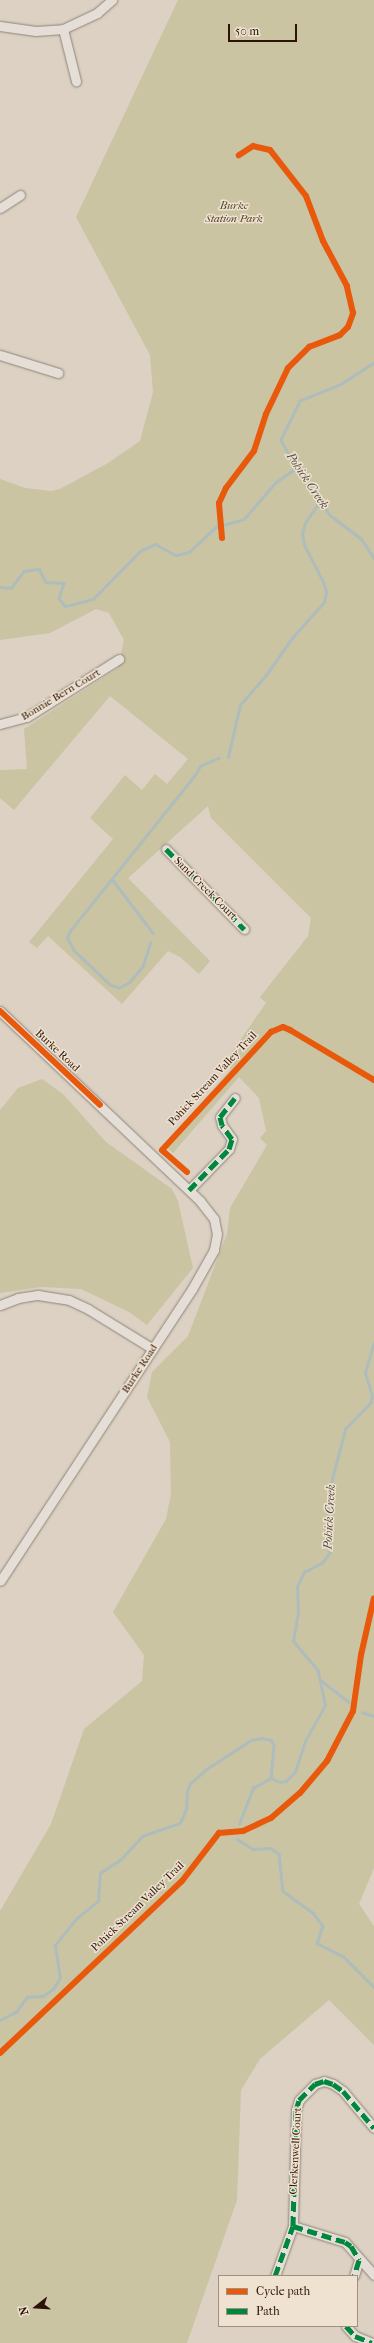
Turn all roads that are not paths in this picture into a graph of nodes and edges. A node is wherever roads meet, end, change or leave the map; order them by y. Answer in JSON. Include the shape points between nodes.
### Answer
{"nodes":[{"id":1,"x":112,"y":0,"type":"edge"},
{"id":2,"x":0,"y":26,"type":"edge"},
{"id":3,"x":62,"y":29,"type":"junction"},
{"id":4,"x":76,"y":81,"type":"dead end"},
{"id":5,"x":20,"y":195,"type":"dead end"},
{"id":6,"x":0,"y":208,"type":"edge"},
{"id":7,"x":0,"y":355,"type":"edge"},
{"id":8,"x":58,"y":373,"type":"dead end"},
{"id":9,"x":119,"y":659,"type":"dead end"},
{"id":10,"x":0,"y":724,"type":"edge"},
{"id":11,"x":166,"y":849,"type":"dead end"},
{"id":12,"x":244,"y":929,"type":"dead end"},
{"id":13,"x":0,"y":1011,"type":"edge"},
{"id":14,"x":235,"y":1098,"type":"dead end"},
{"id":15,"x":189,"y":1190,"type":"junction"},
{"id":16,"x":0,"y":1305,"type":"edge"},
{"id":17,"x":153,"y":1349,"type":"junction"},
{"id":18,"x":0,"y":1578,"type":"edge"},
{"id":19,"x":374,"y":2128,"type":"edge"},
{"id":20,"x":293,"y":2226,"type":"junction"},
{"id":21,"x":359,"y":2260,"type":"junction"},
{"id":22,"x":275,"y":2275,"type":"edge"},
{"id":23,"x":354,"y":2275,"type":"edge"},
{"id":24,"x":374,"y":2275,"type":"edge"},
{"id":25,"x":347,"y":2327,"type":"edge"},
{"id":26,"x":372,"y":2343,"type":"edge"}],
"edges":[{"from":1,"to":3,"type":"street","via":[[97,12]]},
{"from":2,"to":3,"type":"street","via":[[36,31]]},
{"from":3,"to":4,"type":"street"},
{"from":5,"to":6,"type":"street"},
{"from":7,"to":8,"type":"street"},
{"from":9,"to":10,"type":"street","name":"Bonnie Bern Court","via":[[27,717]]},
{"from":11,"to":12,"type":"street","name":"Sand Creek Court"},
{"from":13,"to":15,"type":"street","name":"Burke Road"},
{"from":14,"to":15,"type":"street","via":[[220,1117],[222,1125],[232,1138],[229,1148]]},
{"from":15,"to":17,"type":"street","name":"Burke Road","via":[[214,1219],[216,1242],[211,1257]]},
{"from":16,"to":17,"type":"street","via":[[18,1298],[38,1295],[69,1300]]},
{"from":17,"to":18,"type":"street","name":"Burke Road"},
{"from":19,"to":20,"type":"street","name":"Clerkenwell Court","via":[[334,2084],[324,2082],[305,2092],[296,2110]]},
{"from":20,"to":21,"type":"street","via":[[345,2242]]},
{"from":20,"to":22,"type":"street","name":"Clerkenwell Court"},
{"from":21,"to":23,"type":"street"},
{"from":21,"to":24,"type":"street"},
{"from":25,"to":26,"type":"street","via":[[355,2336]]}]}
